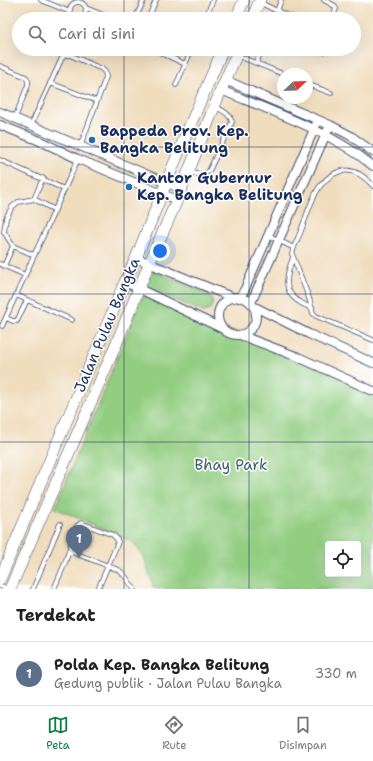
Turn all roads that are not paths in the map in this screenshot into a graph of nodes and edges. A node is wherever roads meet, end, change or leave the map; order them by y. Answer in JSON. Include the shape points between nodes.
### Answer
{"nodes":[{"id":1,"x":41,"y":0,"type":"edge"},
{"id":2,"x":71,"y":0,"type":"edge"},
{"id":3,"x":144,"y":0,"type":"edge"},
{"id":4,"x":156,"y":0,"type":"edge"},
{"id":5,"x":213,"y":0,"type":"edge"},
{"id":6,"x":244,"y":0,"type":"edge"},
{"id":7,"x":282,"y":0,"type":"edge"},
{"id":8,"x":324,"y":0,"type":"edge"},
{"id":9,"x":259,"y":1,"type":"edge"},
{"id":10,"x":76,"y":2,"type":"junction"},
{"id":11,"x":86,"y":8,"type":"junction"},
{"id":12,"x":277,"y":11,"type":"joint"},
{"id":13,"x":70,"y":12,"type":"joint"},
{"id":14,"x":85,"y":12,"type":"edge"},
{"id":15,"x":95,"y":12,"type":"edge"},
{"id":16,"x":138,"y":12,"type":"edge"},
{"id":17,"x":151,"y":12,"type":"edge"},
{"id":18,"x":207,"y":12,"type":"edge"},
{"id":19,"x":239,"y":12,"type":"edge"},
{"id":20,"x":255,"y":12,"type":"edge"},
{"id":21,"x":335,"y":12,"type":"edge"},
{"id":22,"x":64,"y":56,"type":"edge"},
{"id":23,"x":72,"y":56,"type":"edge"},
{"id":24,"x":168,"y":56,"type":"edge"},
{"id":25,"x":189,"y":56,"type":"edge"},
{"id":26,"x":220,"y":56,"type":"edge"},
{"id":27,"x":235,"y":56,"type":"edge"},
{"id":28,"x":244,"y":56,"type":"edge"},
{"id":29,"x":259,"y":56,"type":"edge"},
{"id":30,"x":256,"y":63,"type":"junction"},
{"id":31,"x":185,"y":64,"type":"junction"},
{"id":32,"x":0,"y":66,"type":"edge"},
{"id":33,"x":277,"y":72,"type":"edge"},
{"id":34,"x":50,"y":83,"type":"junction"},
{"id":35,"x":176,"y":85,"type":"dead end"},
{"id":36,"x":223,"y":85,"type":"junction"},
{"id":37,"x":313,"y":86,"type":"edge"},
{"id":38,"x":331,"y":93,"type":"dead end"},
{"id":39,"x":97,"y":101,"type":"junction"},
{"id":40,"x":214,"y":106,"type":"junction"},
{"id":41,"x":0,"y":112,"type":"edge"},
{"id":42,"x":15,"y":118,"type":"junction"},
{"id":43,"x":318,"y":120,"type":"junction"},
{"id":44,"x":0,"y":125,"type":"edge"},
{"id":45,"x":31,"y":125,"type":"junction"},
{"id":46,"x":330,"y":125,"type":"junction"},
{"id":47,"x":314,"y":130,"type":"junction"},
{"id":48,"x":325,"y":135,"type":"junction"},
{"id":49,"x":80,"y":147,"type":"junction"},
{"id":50,"x":373,"y":152,"type":"edge"},
{"id":51,"x":78,"y":159,"type":"junction"},
{"id":52,"x":0,"y":160,"type":"edge"},
{"id":53,"x":373,"y":166,"type":"edge"},
{"id":54,"x":189,"y":172,"type":"junction"},
{"id":55,"x":42,"y":178,"type":"junction"},
{"id":56,"x":373,"y":186,"type":"edge"},
{"id":57,"x":64,"y":189,"type":"junction"},
{"id":58,"x":165,"y":189,"type":"junction"},
{"id":59,"x":181,"y":190,"type":"junction"},
{"id":60,"x":34,"y":199,"type":"junction"},
{"id":61,"x":177,"y":200,"type":"junction"},
{"id":62,"x":55,"y":210,"type":"junction"},
{"id":63,"x":268,"y":235,"type":"junction"},
{"id":64,"x":279,"y":240,"type":"junction"},
{"id":65,"x":13,"y":246,"type":"junction"},
{"id":66,"x":294,"y":248,"type":"junction"},
{"id":67,"x":34,"y":255,"type":"junction"},
{"id":68,"x":136,"y":258,"type":"junction"},
{"id":69,"x":293,"y":258,"type":"junction"},
{"id":70,"x":149,"y":264,"type":"junction"},
{"id":71,"x":2,"y":265,"type":"edge"},
{"id":72,"x":25,"y":275,"type":"junction"},
{"id":73,"x":125,"y":282,"type":"junction"},
{"id":74,"x":139,"y":288,"type":"junction"},
{"id":75,"x":16,"y":296,"type":"junction"},
{"id":76,"x":236,"y":298,"type":"junction"},
{"id":77,"x":27,"y":300,"type":"junction"},
{"id":78,"x":252,"y":305,"type":"junction"},
{"id":79,"x":312,"y":308,"type":"junction"},
{"id":80,"x":6,"y":318,"type":"junction"},
{"id":81,"x":72,"y":320,"type":"dead end"},
{"id":82,"x":2,"y":326,"type":"dead end"},
{"id":83,"x":224,"y":329,"type":"junction"},
{"id":84,"x":240,"y":335,"type":"junction"},
{"id":85,"x":373,"y":340,"type":"edge"},
{"id":86,"x":373,"y":363,"type":"edge"},
{"id":87,"x":373,"y":391,"type":"edge"},
{"id":88,"x":60,"y":524,"type":"dead end"},
{"id":89,"x":69,"y":551,"type":"junction"},
{"id":90,"x":107,"y":566,"type":"junction"},
{"id":91,"x":0,"y":579,"type":"edge"},
{"id":92,"x":0,"y":586,"type":"edge"},
{"id":93,"x":10,"y":589,"type":"edge"},
{"id":94,"x":33,"y":589,"type":"edge"},
{"id":95,"x":54,"y":589,"type":"edge"},
{"id":96,"x":98,"y":589,"type":"edge"},
{"id":97,"x":134,"y":589,"type":"edge"}],
"edges":[{"from":1,"to":13,"type":"lane"},
{"from":2,"to":10,"type":"lane"},
{"from":3,"to":16,"type":"lane"},
{"from":4,"to":17,"type":"lane"},
{"from":5,"to":18,"type":"lane"},
{"from":6,"to":19,"type":"main road"},
{"from":7,"to":12,"type":"lane"},
{"from":8,"to":21,"type":"lane","via":[[335,6]]},
{"from":9,"to":12,"type":"lane"},
{"from":9,"to":20,"type":"main road"},
{"from":10,"to":11,"type":"lane","via":[[82,3]]},
{"from":10,"to":13,"type":"lane","via":[[71,6]]},
{"from":11,"to":14,"type":"lane"},
{"from":11,"to":15,"type":"lane"},
{"from":22,"to":34,"type":"lane"},
{"from":23,"to":39,"type":"lane","via":[[105,72],[106,77]]},
{"from":24,"to":31,"type":"lane"},
{"from":25,"to":31,"type":"lane"},
{"from":26,"to":58,"type":"main road","name":"Jalan Pulau Bangka"},
{"from":27,"to":36,"type":"main road","name":"Jalan Pulau Bangka"},
{"from":28,"to":30,"type":"lane"},
{"from":29,"to":30,"type":"lane"},
{"from":30,"to":33,"type":"lane"},
{"from":31,"to":35,"type":"lane"},
{"from":32,"to":42,"type":"lane","via":[[26,77],[28,81]]},
{"from":34,"to":39,"type":"lane"},
{"from":34,"to":45,"type":"lane"},
{"from":36,"to":40,"type":"main road","name":"Jalan Pulau Bangka"},
{"from":36,"to":43,"type":"street"},
{"from":36,"to":47,"type":"street"},
{"from":37,"to":38,"type":"lane"},
{"from":39,"to":49,"type":"lane"},
{"from":40,"to":54,"type":"main road","name":"Jalan Pulau Bangka"},
{"from":40,"to":54,"type":"lane","via":[[228,114],[232,122],[209,172],[202,175]]},
{"from":41,"to":42,"type":"street"},
{"from":42,"to":45,"type":"street"},
{"from":43,"to":46,"type":"street"},
{"from":43,"to":47,"type":"street"},
{"from":44,"to":51,"type":"street"},
{"from":45,"to":49,"type":"street"},
{"from":46,"to":48,"type":"street"},
{"from":46,"to":50,"type":"street"},
{"from":47,"to":48,"type":"street"},
{"from":47,"to":63,"type":"street"},
{"from":48,"to":53,"type":"street"},
{"from":48,"to":64,"type":"street"},
{"from":49,"to":58,"type":"street"},
{"from":51,"to":57,"type":"lane"},
{"from":51,"to":58,"type":"street"},
{"from":52,"to":55,"type":"lane"},
{"from":54,"to":59,"type":"main road","name":"Jalan Pulau Bangka"},
{"from":55,"to":57,"type":"lane"},
{"from":55,"to":60,"type":"lane"},
{"from":56,"to":66,"type":"lane","via":[[358,173],[348,169],[329,177],[320,186]]},
{"from":57,"to":62,"type":"lane"},
{"from":58,"to":59,"type":"street"},
{"from":58,"to":61,"type":"street"},
{"from":58,"to":68,"type":"main road","name":"Jalan Pulau Bangka"},
{"from":59,"to":61,"type":"main road","name":"Jalan Pulau Bangka"},
{"from":60,"to":62,"type":"lane"},
{"from":60,"to":65,"type":"lane","via":[[18,202],[6,218],[4,232]]},
{"from":61,"to":70,"type":"main road","name":"Jalan Pulau Bangka"},
{"from":62,"to":67,"type":"lane"},
{"from":63,"to":64,"type":"lane"},
{"from":63,"to":76,"type":"street","via":[[245,289]]},
{"from":64,"to":66,"type":"lane"},
{"from":64,"to":78,"type":"street"},
{"from":65,"to":67,"type":"lane"},
{"from":65,"to":71,"type":"lane"},
{"from":66,"to":69,"type":"lane"},
{"from":67,"to":72,"type":"lane"},
{"from":68,"to":70,"type":"street"},
{"from":68,"to":73,"type":"main road","name":"Jalan Pulau Bangka"},
{"from":69,"to":79,"type":"lane"},
{"from":69,"to":79,"type":"lane","via":[[287,277],[289,291],[299,304]]},
{"from":70,"to":74,"type":"main road","name":"Jalan Pulau Bangka"},
{"from":70,"to":76,"type":"street"},
{"from":71,"to":72,"type":"lane"},
{"from":72,"to":75,"type":"lane"},
{"from":73,"to":74,"type":"street"},
{"from":73,"to":91,"type":"main road","name":"Jalan Pulau Bangka"},
{"from":74,"to":83,"type":"street"},
{"from":74,"to":93,"type":"main road","name":"Jalan Pulau Bangka"},
{"from":75,"to":77,"type":"lane"},
{"from":75,"to":80,"type":"lane"},
{"from":76,"to":78,"type":"street","via":[[245,299]]},
{"from":76,"to":83,"type":"street","via":[[224,303],[219,312]]},
{"from":77,"to":80,"type":"lane","via":[[17,321]]},
{"from":77,"to":81,"type":"lane"},
{"from":78,"to":84,"type":"street","via":[[256,313],[254,324]]},
{"from":78,"to":86,"type":"street"},
{"from":79,"to":85,"type":"lane","via":[[316,316]]},
{"from":80,"to":82,"type":"lane"},
{"from":83,"to":84,"type":"street"},
{"from":84,"to":87,"type":"street","via":[[298,357]]},
{"from":88,"to":94,"type":"lane"},
{"from":89,"to":90,"type":"lane"},
{"from":89,"to":90,"type":"lane","via":[[77,526],[81,523],[113,535],[118,542]]},
{"from":89,"to":95,"type":"lane"},
{"from":90,"to":96,"type":"lane"},
{"from":90,"to":97,"type":"lane","via":[[119,570]]},
{"from":92,"to":93,"type":"lane"}]}
